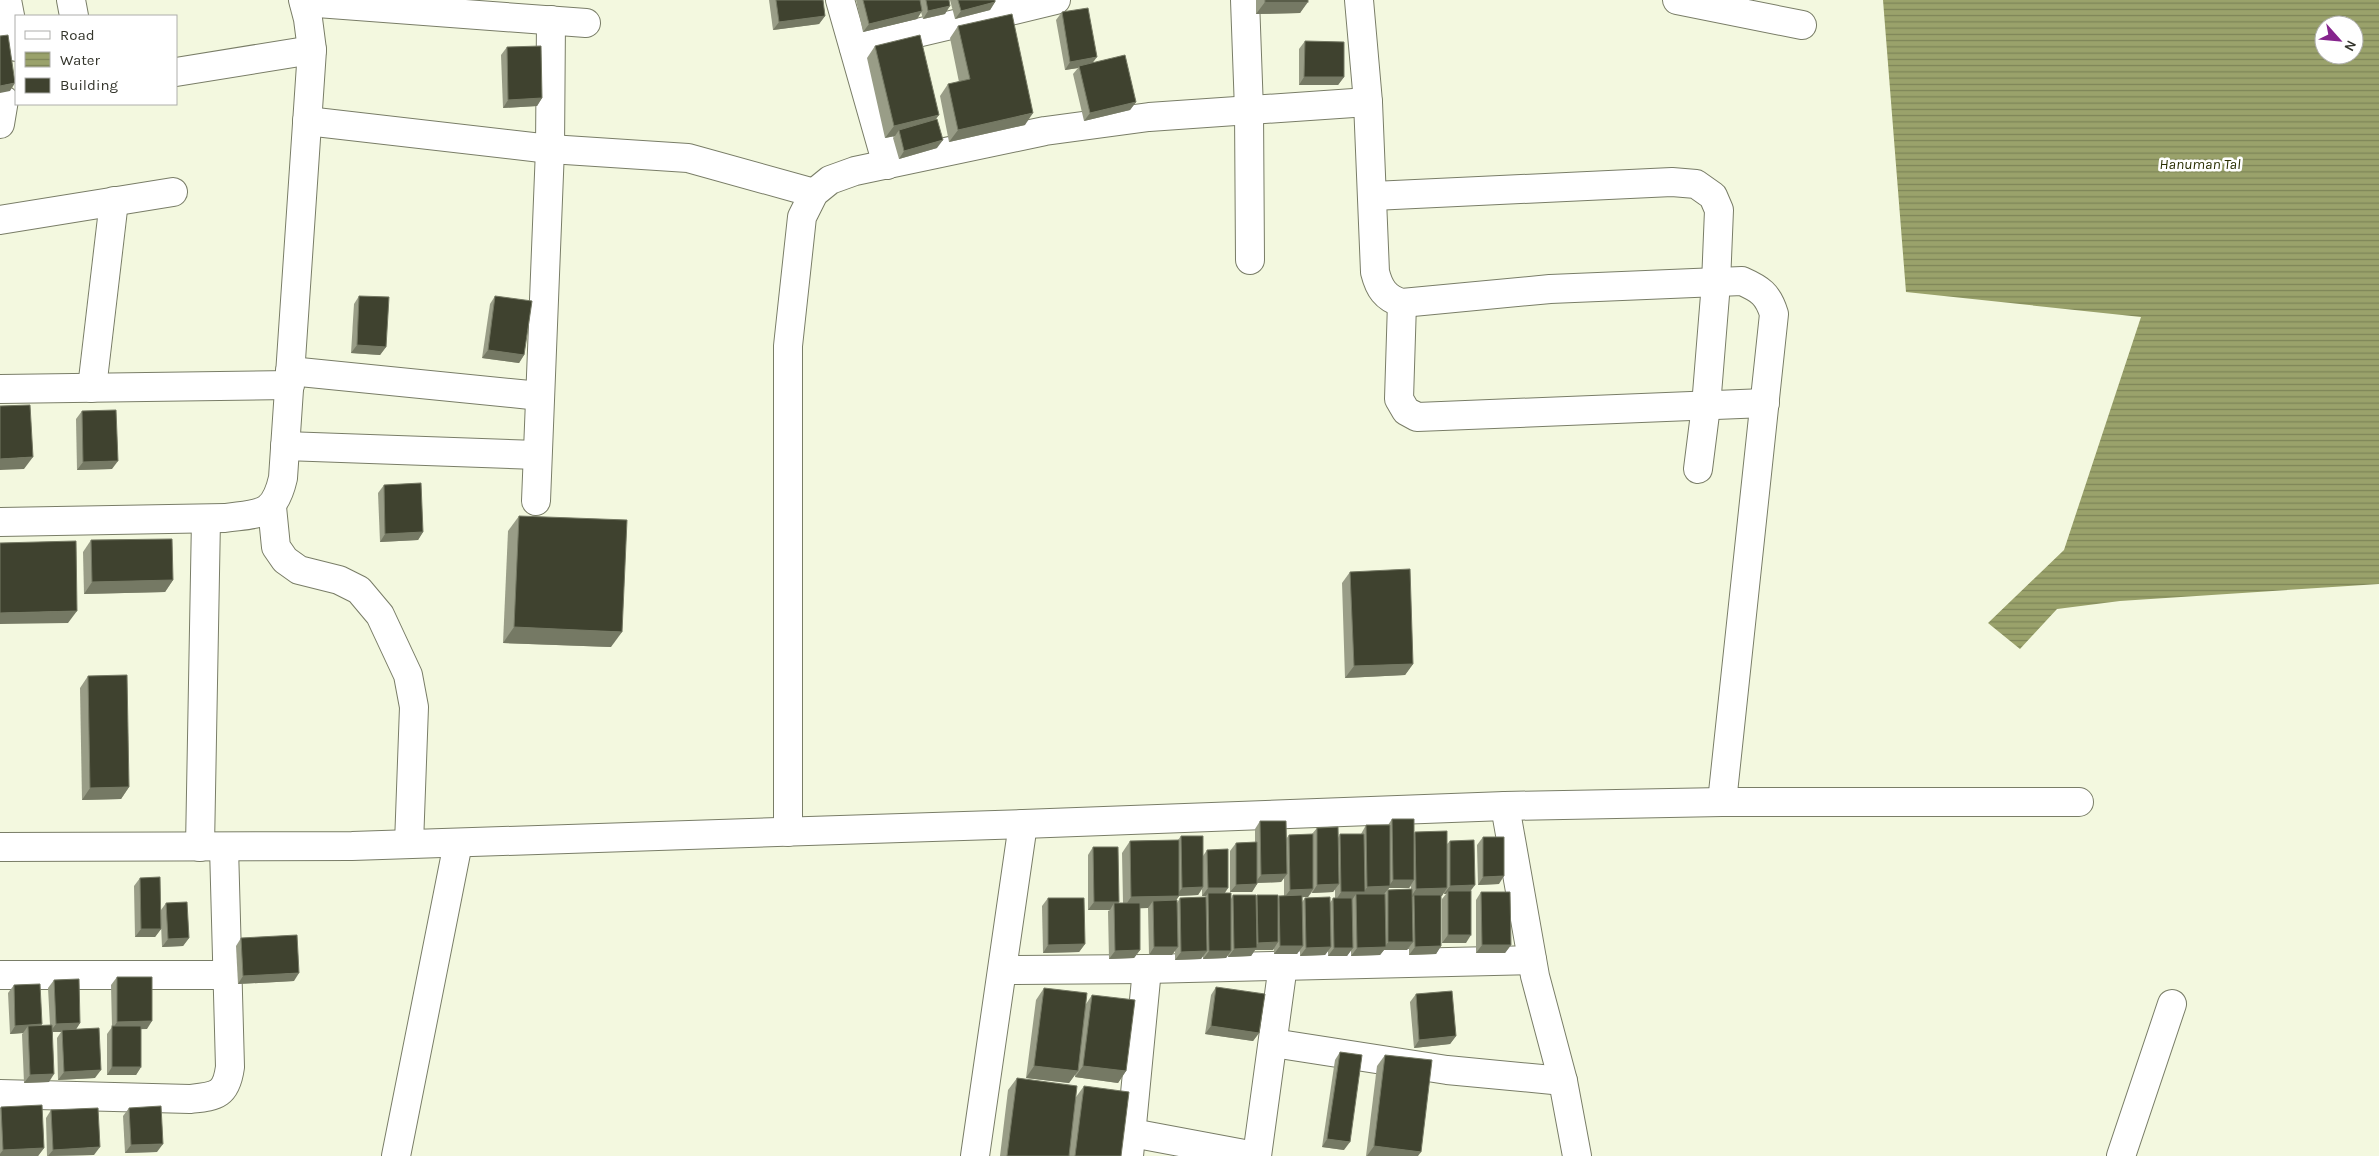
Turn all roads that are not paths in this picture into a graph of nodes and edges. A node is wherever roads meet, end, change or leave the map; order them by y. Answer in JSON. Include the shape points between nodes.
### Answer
{"nodes":[{"id":1,"x":7,"y":0,"type":"edge"},
{"id":2,"x":71,"y":0,"type":"edge"},
{"id":3,"x":840,"y":0,"type":"edge"},
{"id":4,"x":1056,"y":0,"type":"edge"},
{"id":5,"x":1245,"y":0,"type":"edge"},
{"id":6,"x":1359,"y":0,"type":"edge"},
{"id":7,"x":1677,"y":0,"type":"edge"},
{"id":8,"x":303,"y":1,"type":"edge"},
{"id":9,"x":74,"y":15,"type":"edge"},
{"id":10,"x":551,"y":20,"type":"junction"},
{"id":11,"x":586,"y":23,"type":"dead end"},
{"id":12,"x":1802,"y":25,"type":"dead end"},
{"id":13,"x":15,"y":42,"type":"edge"},
{"id":14,"x":854,"y":48,"type":"junction"},
{"id":15,"x":312,"y":50,"type":"junction"},
{"id":16,"x":178,"y":72,"type":"edge"},
{"id":17,"x":1368,"y":102,"type":"junction"},
{"id":18,"x":1249,"y":110,"type":"junction"},
{"id":19,"x":307,"y":121,"type":"junction"},
{"id":20,"x":550,"y":149,"type":"junction"},
{"id":21,"x":887,"y":164,"type":"junction"},
{"id":22,"x":173,"y":192,"type":"dead end"},
{"id":23,"x":814,"y":192,"type":"junction"},
{"id":24,"x":1373,"y":196,"type":"junction"},
{"id":25,"x":114,"y":201,"type":"junction"},
{"id":26,"x":0,"y":220,"type":"edge"},
{"id":27,"x":1250,"y":260,"type":"dead end"},
{"id":28,"x":1716,"y":282,"type":"junction"},
{"id":29,"x":1402,"y":303,"type":"junction"},
{"id":30,"x":290,"y":378,"type":"junction"},
{"id":31,"x":0,"y":388,"type":"edge"},
{"id":32,"x":92,"y":388,"type":"junction"},
{"id":33,"x":540,"y":396,"type":"junction"},
{"id":34,"x":1765,"y":403,"type":"junction"},
{"id":35,"x":1706,"y":406,"type":"junction"},
{"id":36,"x":285,"y":446,"type":"junction"},
{"id":37,"x":538,"y":455,"type":"junction"},
{"id":38,"x":1698,"y":469,"type":"dead end"},
{"id":39,"x":536,"y":501,"type":"dead end"},
{"id":40,"x":272,"y":507,"type":"junction"},
{"id":41,"x":206,"y":519,"type":"junction"},
{"id":42,"x":0,"y":522,"type":"edge"},
{"id":43,"x":1722,"y":802,"type":"junction"},
{"id":44,"x":2079,"y":802,"type":"dead end"},
{"id":45,"x":1505,"y":806,"type":"junction"},
{"id":46,"x":1023,"y":824,"type":"junction"},
{"id":47,"x":788,"y":832,"type":"junction"},
{"id":48,"x":458,"y":843,"type":"junction"},
{"id":49,"x":409,"y":844,"type":"junction"},
{"id":50,"x":0,"y":847,"type":"edge"},
{"id":51,"x":212,"y":847,"type":"junction"},
{"id":52,"x":1532,"y":960,"type":"junction"},
{"id":53,"x":1283,"y":965,"type":"junction"},
{"id":54,"x":1146,"y":969,"type":"junction"},
{"id":55,"x":1004,"y":970,"type":"junction"},
{"id":56,"x":0,"y":975,"type":"edge"},
{"id":57,"x":227,"y":975,"type":"junction"},
{"id":58,"x":2172,"y":1004,"type":"dead end"},
{"id":59,"x":1272,"y":1043,"type":"junction"},
{"id":60,"x":1563,"y":1081,"type":"junction"},
{"id":61,"x":0,"y":1094,"type":"edge"},
{"id":62,"x":1130,"y":1144,"type":"edge"},
{"id":63,"x":396,"y":1156,"type":"edge"},
{"id":64,"x":975,"y":1156,"type":"edge"},
{"id":65,"x":1256,"y":1156,"type":"edge"},
{"id":66,"x":1577,"y":1156,"type":"edge"},
{"id":67,"x":2122,"y":1156,"type":"edge"}],
"edges":[{"from":1,"to":13,"type":"street"},
{"from":2,"to":9,"type":"street"},
{"from":3,"to":14,"type":"street"},
{"from":4,"to":14,"type":"street"},
{"from":5,"to":18,"type":"street"},
{"from":6,"to":17,"type":"street"},
{"from":7,"to":12,"type":"street"},
{"from":8,"to":10,"type":"street"},
{"from":8,"to":15,"type":"street"},
{"from":10,"to":11,"type":"street"},
{"from":10,"to":20,"type":"street"},
{"from":14,"to":21,"type":"street"},
{"from":15,"to":16,"type":"street"},
{"from":15,"to":19,"type":"street"},
{"from":17,"to":18,"type":"street"},
{"from":17,"to":24,"type":"street"},
{"from":18,"to":21,"type":"street","via":[[1149,117],[1045,131]]},
{"from":18,"to":27,"type":"street"},
{"from":19,"to":20,"type":"street"},
{"from":19,"to":30,"type":"street"},
{"from":20,"to":23,"type":"street","via":[[688,158]]},
{"from":20,"to":33,"type":"street"},
{"from":21,"to":23,"type":"street","via":[[830,180]]},
{"from":22,"to":25,"type":"street"},
{"from":23,"to":47,"type":"street","via":[[802,217],[788,346]]},
{"from":24,"to":28,"type":"street","via":[[1672,182],[1696,184],[1712,196],[1718,210]]},
{"from":24,"to":29,"type":"street","via":[[1375,272],[1379,285],[1390,300]]},
{"from":25,"to":26,"type":"street"},
{"from":25,"to":32,"type":"street"},
{"from":28,"to":29,"type":"street","via":[[1550,289]]},
{"from":28,"to":34,"type":"street","via":[[1742,282],[1757,288],[1770,301],[1774,314]]},
{"from":28,"to":35,"type":"street"},
{"from":29,"to":35,"type":"street","via":[[1399,399],[1406,411],[1417,416]]},
{"from":30,"to":32,"type":"street"},
{"from":30,"to":33,"type":"street"},
{"from":30,"to":36,"type":"street"},
{"from":31,"to":32,"type":"street"},
{"from":33,"to":37,"type":"street"},
{"from":34,"to":35,"type":"street"},
{"from":34,"to":43,"type":"street"},
{"from":35,"to":38,"type":"street"},
{"from":36,"to":37,"type":"street"},
{"from":36,"to":40,"type":"street","via":[[279,496]]},
{"from":37,"to":39,"type":"street"},
{"from":40,"to":41,"type":"street","via":[[257,513]]},
{"from":40,"to":49,"type":"street","via":[[276,547],[285,560],[300,570],[339,580],[359,590],[380,615],[408,675],[414,707]]},
{"from":41,"to":42,"type":"street"},
{"from":41,"to":51,"type":"street"},
{"from":43,"to":44,"type":"street"},
{"from":43,"to":45,"type":"street"},
{"from":45,"to":46,"type":"street"},
{"from":45,"to":52,"type":"street"},
{"from":46,"to":47,"type":"street"},
{"from":46,"to":55,"type":"street"},
{"from":47,"to":48,"type":"street"},
{"from":48,"to":49,"type":"street"},
{"from":48,"to":63,"type":"street"},
{"from":49,"to":51,"type":"street"},
{"from":50,"to":51,"type":"street"},
{"from":51,"to":57,"type":"street"},
{"from":52,"to":53,"type":"street"},
{"from":52,"to":60,"type":"street"},
{"from":53,"to":54,"type":"street"},
{"from":53,"to":59,"type":"street"},
{"from":54,"to":55,"type":"street"},
{"from":54,"to":62,"type":"street"},
{"from":55,"to":64,"type":"street"},
{"from":56,"to":57,"type":"street"},
{"from":57,"to":61,"type":"street","via":[[230,1067],[224,1090],[213,1096],[190,1099]]},
{"from":58,"to":67,"type":"street"},
{"from":59,"to":60,"type":"street","via":[[1447,1070]]},
{"from":59,"to":65,"type":"street"},
{"from":60,"to":66,"type":"street"},
{"from":62,"to":65,"type":"street"}]}
